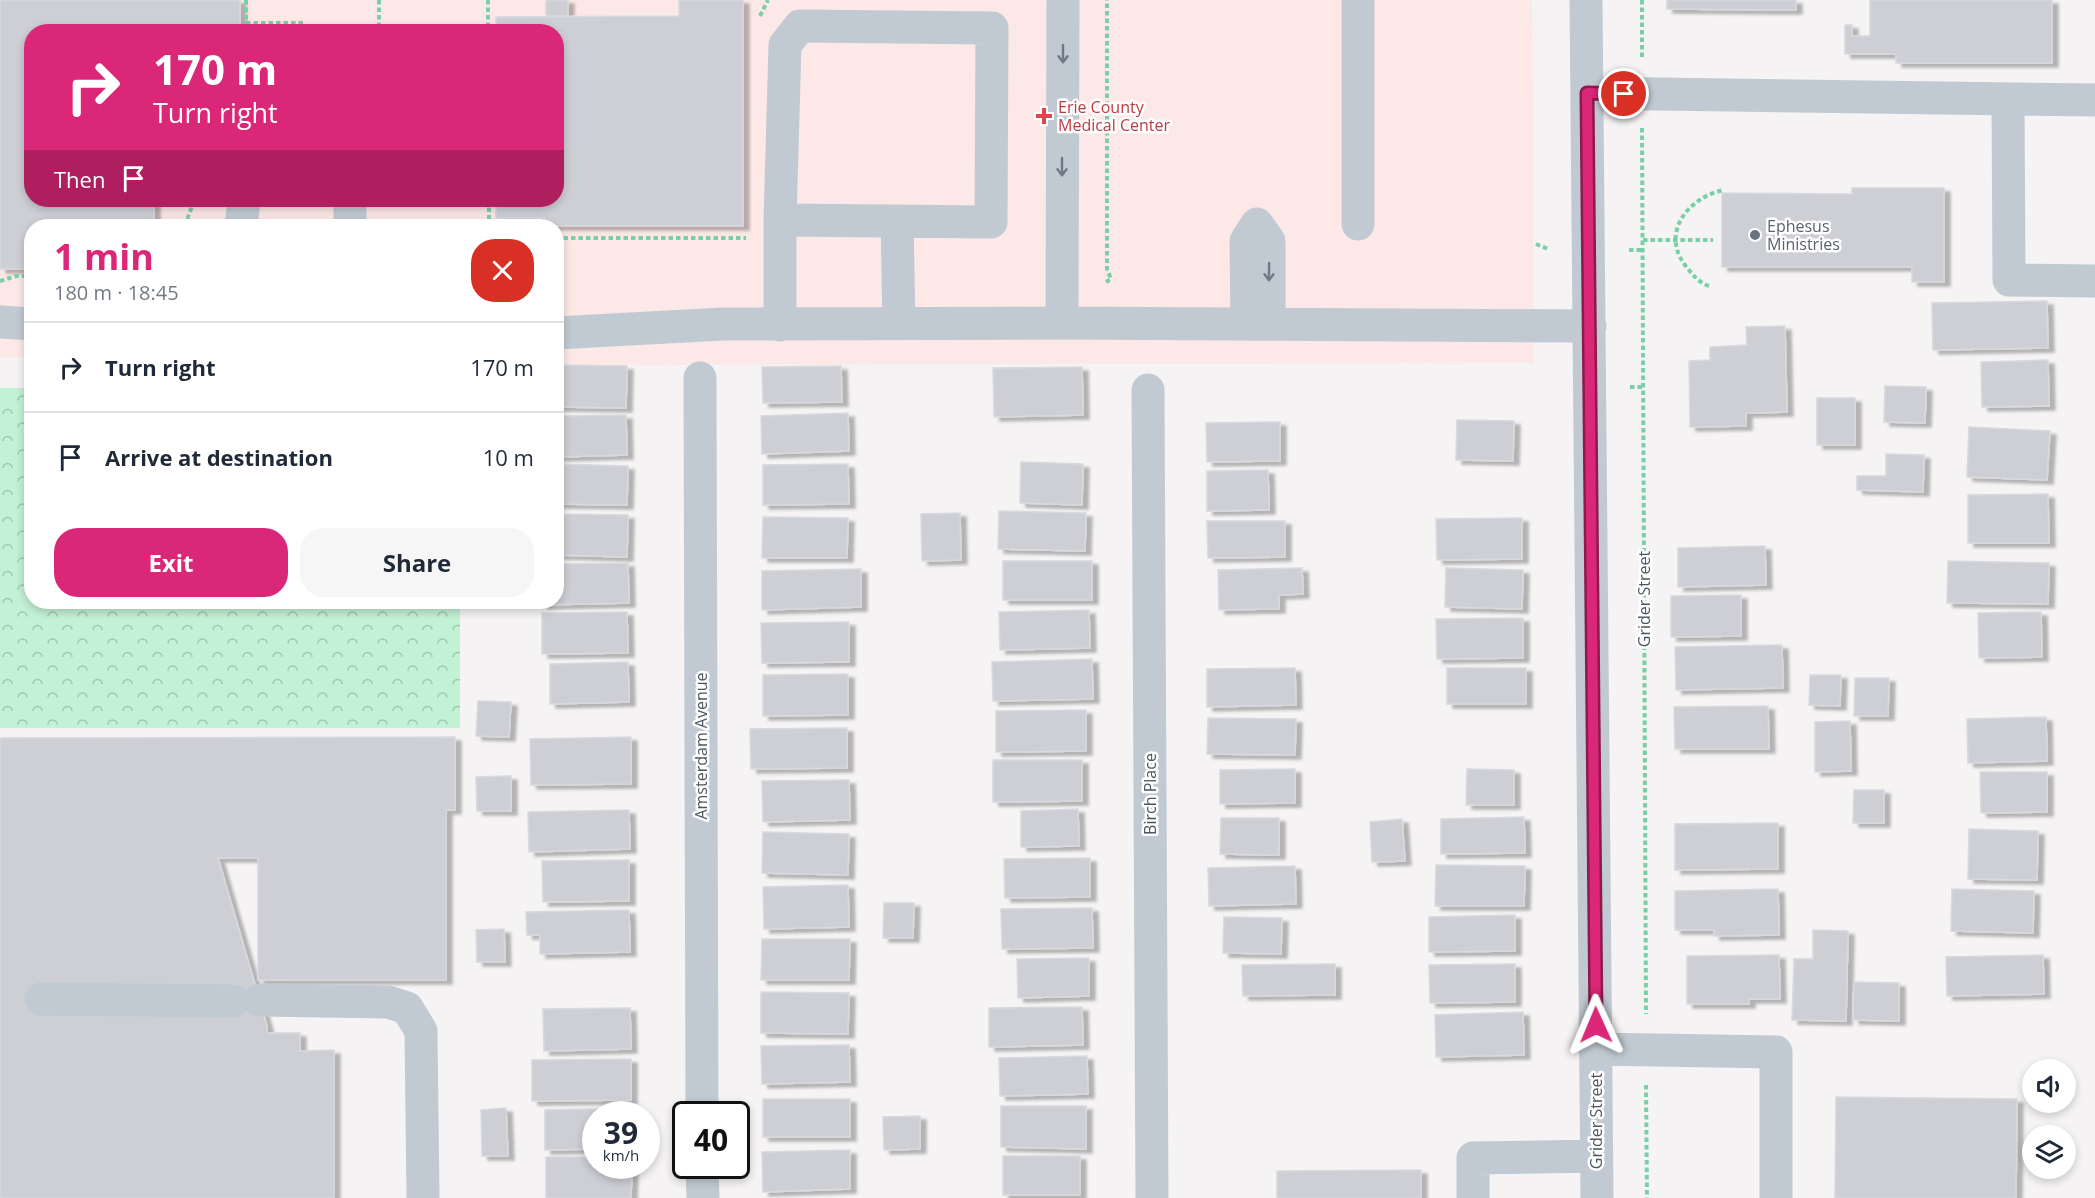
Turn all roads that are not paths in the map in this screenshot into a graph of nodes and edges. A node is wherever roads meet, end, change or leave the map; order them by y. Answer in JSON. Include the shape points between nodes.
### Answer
{"nodes":[{"id":1,"x":1063,"y":0,"type":"edge"},
{"id":2,"x":1358,"y":0,"type":"edge"},
{"id":3,"x":1586,"y":0,"type":"edge"},
{"id":4,"x":823,"y":13,"type":"edge"},
{"id":5,"x":1587,"y":93,"type":"junction"},
{"id":6,"x":2008,"y":99,"type":"junction"},
{"id":7,"x":2095,"y":100,"type":"edge"},
{"id":8,"x":780,"y":220,"type":"junction"},
{"id":9,"x":897,"y":221,"type":"junction"},
{"id":10,"x":1257,"y":224,"type":"dead end"},
{"id":11,"x":1358,"y":224,"type":"dead end"},
{"id":12,"x":2095,"y":281,"type":"edge"},
{"id":13,"x":0,"y":322,"type":"edge"},
{"id":14,"x":1062,"y":323,"type":"junction"},
{"id":15,"x":24,"y":324,"type":"edge"},
{"id":16,"x":899,"y":324,"type":"junction"},
{"id":17,"x":1258,"y":324,"type":"junction"},
{"id":18,"x":780,"y":325,"type":"junction"},
{"id":19,"x":1590,"y":326,"type":"junction"},
{"id":20,"x":564,"y":333,"type":"edge"},
{"id":21,"x":700,"y":378,"type":"dead end"},
{"id":22,"x":1148,"y":390,"type":"dead end"},
{"id":23,"x":41,"y":999,"type":"dead end"},
{"id":24,"x":1596,"y":1049,"type":"junction"},
{"id":25,"x":702,"y":1101,"type":"edge"},
{"id":26,"x":1596,"y":1156,"type":"junction"},
{"id":27,"x":702,"y":1179,"type":"edge"},
{"id":28,"x":423,"y":1198,"type":"edge"},
{"id":29,"x":703,"y":1198,"type":"edge"},
{"id":30,"x":1152,"y":1198,"type":"edge"},
{"id":31,"x":1473,"y":1198,"type":"edge"},
{"id":32,"x":1597,"y":1198,"type":"edge"},
{"id":33,"x":1776,"y":1198,"type":"edge"}],
"edges":[{"from":1,"to":14,"type":"street","one_way":true},
{"from":2,"to":11,"type":"street"},
{"from":3,"to":5,"type":"street","name":"Grider Street"},
{"from":4,"to":8,"type":"street","via":[[800,26],[786,45]]},
{"from":4,"to":9,"type":"street","via":[[992,28],[990,222]]},
{"from":5,"to":6,"type":"street"},
{"from":5,"to":19,"type":"street","name":"Grider Street"},
{"from":6,"to":7,"type":"street"},
{"from":6,"to":12,"type":"street","via":[[2008,280]]},
{"from":8,"to":9,"type":"street"},
{"from":8,"to":18,"type":"street"},
{"from":9,"to":16,"type":"street"},
{"from":10,"to":17,"type":"street","one_way":true,"via":[[1269,241]]},
{"from":13,"to":15,"type":"street"},
{"from":14,"to":16,"type":"street"},
{"from":14,"to":17,"type":"street"},
{"from":16,"to":18,"type":"street"},
{"from":17,"to":19,"type":"street"},
{"from":18,"to":20,"type":"street"},
{"from":19,"to":24,"type":"street","name":"Grider Street"},
{"from":21,"to":25,"type":"street","name":"Amsterdam Avenue"},
{"from":22,"to":30,"type":"street","name":"Birch Place"},
{"from":23,"to":28,"type":"street","via":[[388,1002],[407,1008],[421,1031]]},
{"from":24,"to":26,"type":"street","name":"Grider Street"},
{"from":24,"to":33,"type":"street","via":[[1776,1052]]},
{"from":26,"to":31,"type":"street","via":[[1473,1158]]},
{"from":26,"to":32,"type":"street","name":"Grider Street"},
{"from":27,"to":29,"type":"street"}]}
